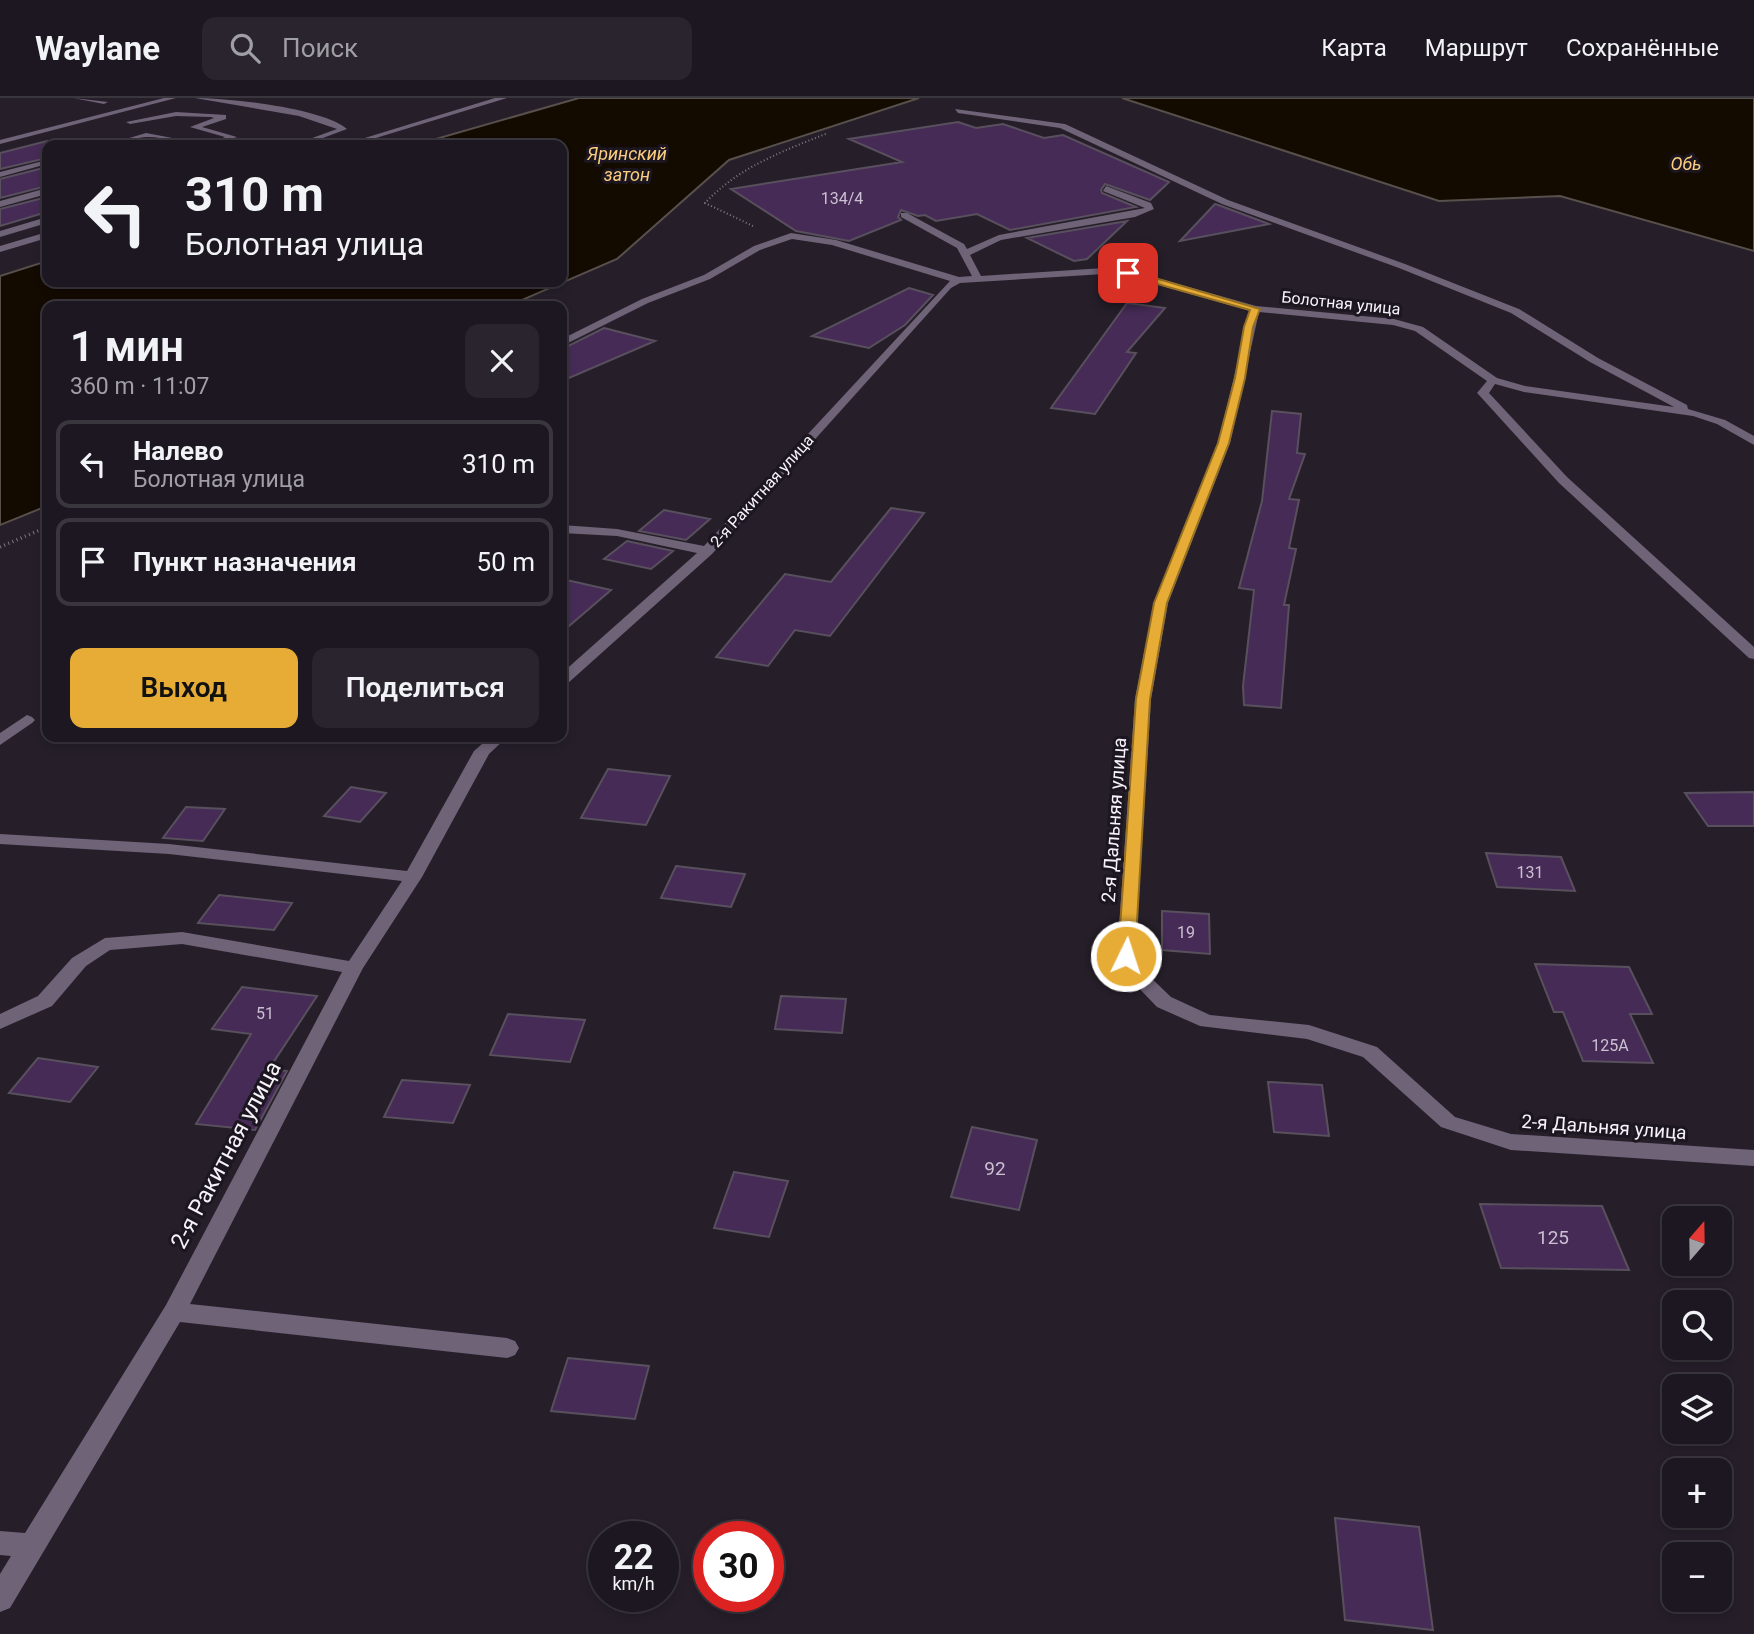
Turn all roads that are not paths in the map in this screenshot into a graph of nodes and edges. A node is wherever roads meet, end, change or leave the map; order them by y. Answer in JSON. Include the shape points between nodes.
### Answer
{"nodes":[{"id":1,"x":76,"y":98,"type":"edge"},
{"id":2,"x":172,"y":98,"type":"edge"},
{"id":3,"x":199,"y":98,"type":"edge"},
{"id":4,"x":503,"y":98,"type":"edge"},
{"id":5,"x":104,"y":102,"type":"dead end"},
{"id":6,"x":958,"y":111,"type":"dead end"},
{"id":7,"x":130,"y":122,"type":"dead end"},
{"id":8,"x":128,"y":140,"type":"edge"},
{"id":9,"x":172,"y":140,"type":"edge"},
{"id":10,"x":226,"y":140,"type":"edge"},
{"id":11,"x":311,"y":140,"type":"edge"},
{"id":12,"x":362,"y":140,"type":"edge"},
{"id":13,"x":0,"y":142,"type":"edge"},
{"id":14,"x":42,"y":164,"type":"edge"},
{"id":15,"x":0,"y":176,"type":"edge"},
{"id":16,"x":1106,"y":189,"type":"dead end"},
{"id":17,"x":42,"y":192,"type":"edge"},
{"id":18,"x":0,"y":204,"type":"edge"},
{"id":19,"x":904,"y":215,"type":"dead end"},
{"id":20,"x":42,"y":222,"type":"edge"},
{"id":21,"x":0,"y":228,"type":"edge"},
{"id":22,"x":11,"y":231,"type":"junction"},
{"id":23,"x":0,"y":234,"type":"edge"},
{"id":24,"x":42,"y":236,"type":"edge"},
{"id":25,"x":0,"y":249,"type":"edge"},
{"id":26,"x":965,"y":254,"type":"junction"},
{"id":27,"x":978,"y":277,"type":"junction"},
{"id":28,"x":953,"y":283,"type":"junction"},
{"id":29,"x":1255,"y":309,"type":"junction"},
{"id":30,"x":567,"y":340,"type":"edge"},
{"id":31,"x":1493,"y":380,"type":"junction"},
{"id":32,"x":1695,"y":413,"type":"junction"},
{"id":33,"x":1754,"y":441,"type":"edge"},
{"id":34,"x":567,"y":529,"type":"edge"},
{"id":35,"x":707,"y":551,"type":"junction"},
{"id":36,"x":1754,"y":655,"type":"edge"},
{"id":37,"x":567,"y":677,"type":"edge"},
{"id":38,"x":27,"y":720,"type":"dead end"},
{"id":39,"x":0,"y":740,"type":"edge"},
{"id":40,"x":493,"y":742,"type":"edge"},
{"id":41,"x":0,"y":838,"type":"edge"},
{"id":42,"x":413,"y":877,"type":"junction"},
{"id":43,"x":354,"y":968,"type":"junction"},
{"id":44,"x":0,"y":1022,"type":"edge"},
{"id":45,"x":1754,"y":1158,"type":"edge"},
{"id":46,"x":174,"y":1312,"type":"junction"},
{"id":47,"x":507,"y":1348,"type":"dead end"},
{"id":48,"x":0,"y":1543,"type":"edge"},
{"id":49,"x":31,"y":1546,"type":"junction"},
{"id":50,"x":0,"y":1599,"type":"edge"}],
"edges":[{"from":1,"to":5,"type":"street"},
{"from":2,"to":13,"type":"street"},
{"from":3,"to":11,"type":"street","via":[[312,117],[343,129]]},
{"from":4,"to":12,"type":"street"},
{"from":6,"to":32,"type":"street","via":[[1062,126],[1226,202],[1515,311],[1594,360]]},
{"from":7,"to":10,"type":"street","via":[[173,112],[197,112],[223,117],[194,127],[233,137]]},
{"from":8,"to":9,"type":"street","via":[[146,135]]},
{"from":14,"to":15,"type":"street"},
{"from":16,"to":26,"type":"street","via":[[1150,209],[999,238]]},
{"from":17,"to":18,"type":"street"},
{"from":19,"to":26,"type":"street","via":[[961,246]]},
{"from":20,"to":22,"type":"street"},
{"from":21,"to":22,"type":"street"},
{"from":22,"to":23,"type":"street"},
{"from":24,"to":25,"type":"street"},
{"from":26,"to":27,"type":"street"},
{"from":27,"to":28,"type":"street","name":"Болотная улица"},
{"from":27,"to":29,"type":"street","name":"Болотная улица","via":[[1128,273]]},
{"from":28,"to":30,"type":"street","via":[[833,242],[791,236]]},
{"from":28,"to":35,"type":"street","name":"2-я Ракитная улица"},
{"from":29,"to":31,"type":"street","name":"Болотная улица","via":[[1394,322],[1419,329]]},
{"from":29,"to":45,"type":"street","name":"2-я Дальняя улица","via":[[1224,443],[1161,603],[1143,699],[1126,956],[1164,1002],[1207,1021],[1309,1031],[1370,1052],[1448,1122],[1511,1142]]},
{"from":31,"to":32,"type":"street","name":"Болотная улица","via":[[1524,389]]},
{"from":31,"to":36,"type":"street","via":[[1483,393],[1563,481]]},
{"from":32,"to":33,"type":"street","name":"Болотная улица"},
{"from":34,"to":35,"type":"street","via":[[643,537]]},
{"from":35,"to":37,"type":"street","name":"2-я Ракитная улица"},
{"from":38,"to":39,"type":"street"},
{"from":40,"to":42,"type":"street","name":"2-я Ракитная улица","via":[[482,751]]},
{"from":41,"to":42,"type":"street","via":[[169,849]]},
{"from":42,"to":43,"type":"street","name":"2-я Ракитная улица"},
{"from":43,"to":44,"type":"street","via":[[182,938],[105,944],[79,961],[45,1001]]},
{"from":43,"to":46,"type":"street","name":"2-я Ракитная улица"},
{"from":46,"to":47,"type":"street"},
{"from":46,"to":49,"type":"street","name":"2-я Ракитная улица"},
{"from":48,"to":49,"type":"street"},
{"from":49,"to":50,"type":"street","name":"2-я Ракитная улица"}]}
